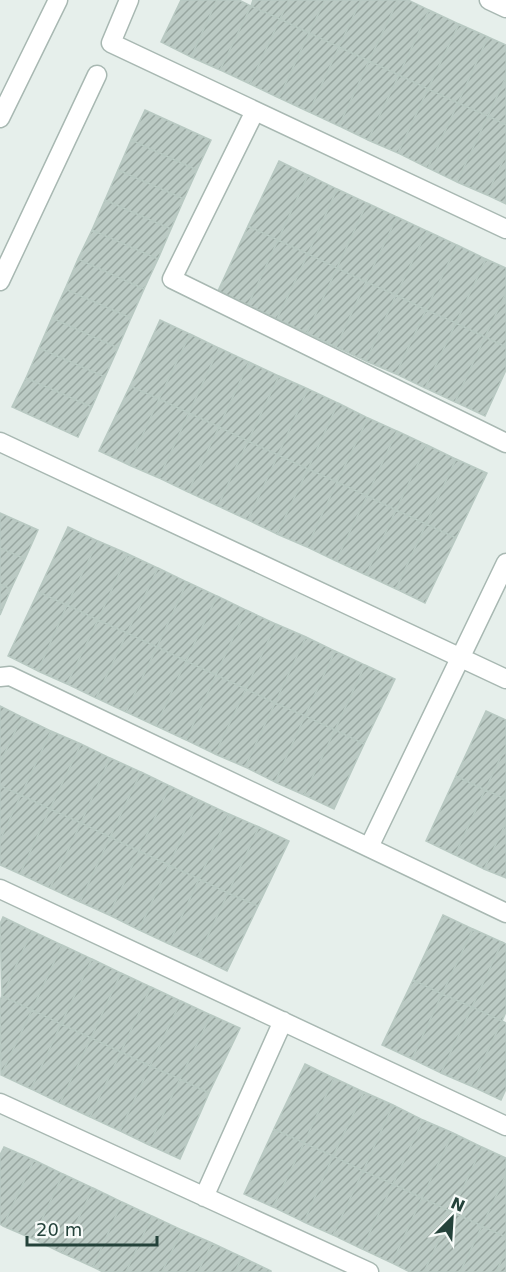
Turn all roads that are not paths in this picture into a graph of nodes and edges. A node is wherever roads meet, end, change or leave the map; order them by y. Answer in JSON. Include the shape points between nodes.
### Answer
{"nodes":[{"id":1,"x":58,"y":0,"type":"edge"},
{"id":2,"x":129,"y":0,"type":"edge"},
{"id":3,"x":489,"y":0,"type":"edge"},
{"id":4,"x":506,"y":8,"type":"edge"},
{"id":5,"x":97,"y":75,"type":"dead end"},
{"id":6,"x":255,"y":111,"type":"junction"},
{"id":7,"x":0,"y":118,"type":"edge"},
{"id":8,"x":506,"y":229,"type":"edge"},
{"id":9,"x":0,"y":281,"type":"edge"},
{"id":10,"x":0,"y":442,"type":"edge"},
{"id":11,"x":506,"y":443,"type":"edge"},
{"id":12,"x":506,"y":563,"type":"edge"},
{"id":13,"x":460,"y":657,"type":"junction"},
{"id":14,"x":0,"y":677,"type":"edge"},
{"id":15,"x":506,"y":679,"type":"edge"},
{"id":16,"x":369,"y":847,"type":"junction"},
{"id":17,"x":0,"y":890,"type":"edge"},
{"id":18,"x":506,"y":913,"type":"edge"},
{"id":19,"x":283,"y":1021,"type":"junction"},
{"id":20,"x":0,"y":1103,"type":"edge"},
{"id":21,"x":506,"y":1126,"type":"edge"},
{"id":22,"x":204,"y":1197,"type":"junction"},
{"id":23,"x":369,"y":1272,"type":"edge"}],
"edges":[{"from":1,"to":7,"type":"street"},
{"from":2,"to":6,"type":"street","via":[[111,43]]},
{"from":3,"to":4,"type":"street"},
{"from":5,"to":9,"type":"street"},
{"from":6,"to":8,"type":"street"},
{"from":6,"to":11,"type":"street","via":[[172,279]]},
{"from":10,"to":13,"type":"street"},
{"from":12,"to":13,"type":"street"},
{"from":13,"to":15,"type":"street"},
{"from":13,"to":16,"type":"street"},
{"from":14,"to":16,"type":"street","via":[[10,676]]},
{"from":16,"to":18,"type":"street"},
{"from":17,"to":19,"type":"street"},
{"from":19,"to":21,"type":"street"},
{"from":19,"to":22,"type":"street"},
{"from":20,"to":22,"type":"street"},
{"from":22,"to":23,"type":"street"}]}
